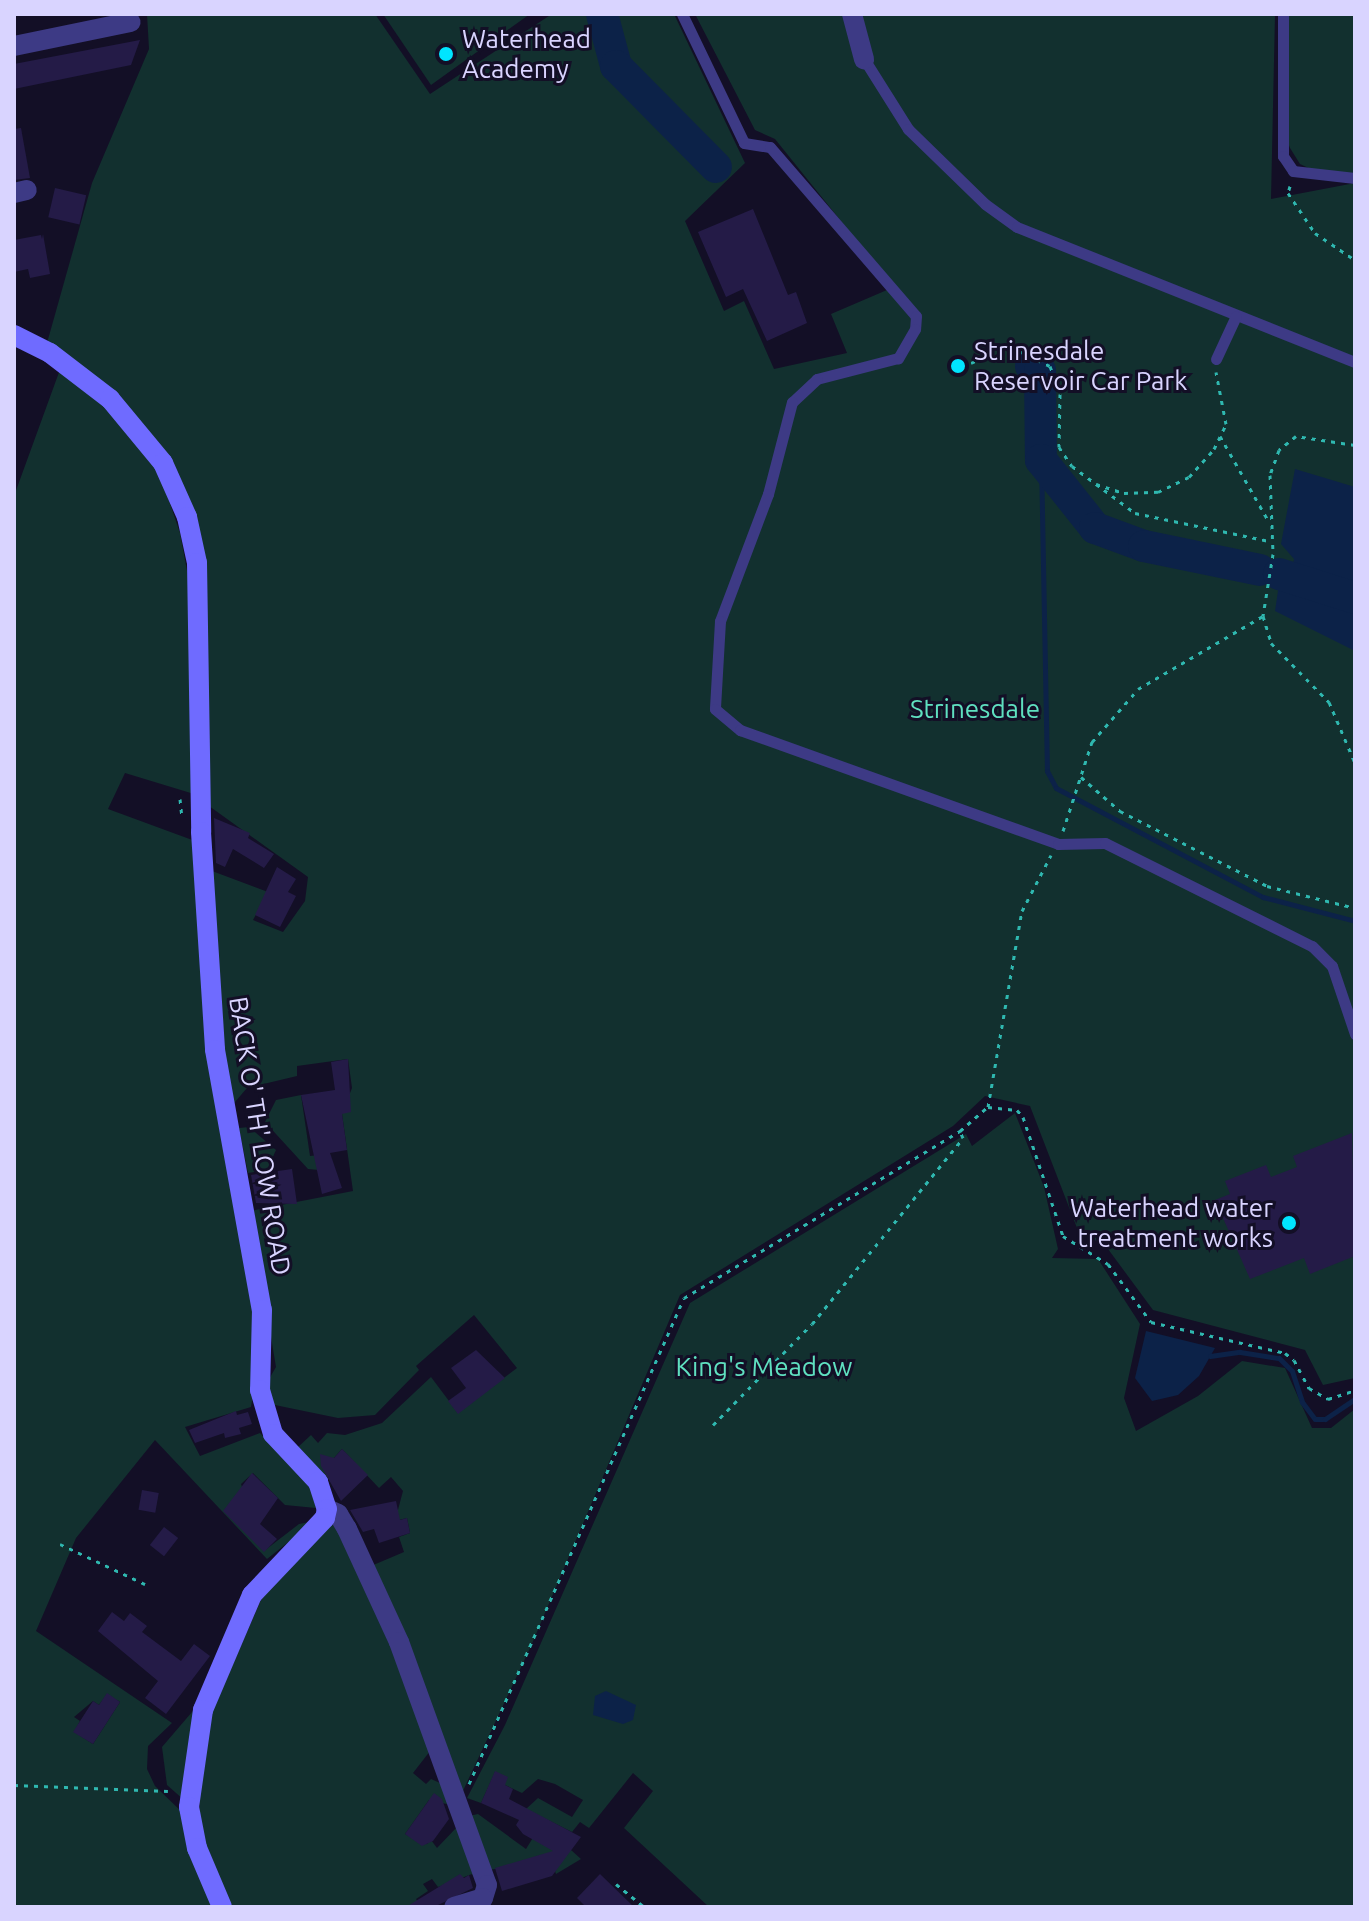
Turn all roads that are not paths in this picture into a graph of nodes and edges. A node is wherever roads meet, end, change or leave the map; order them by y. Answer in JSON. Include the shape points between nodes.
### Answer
{"nodes":[{"id":1,"x":682,"y":14,"type":"edge"},
{"id":2,"x":852,"y":14,"type":"edge"},
{"id":3,"x":1283,"y":14,"type":"edge"},
{"id":4,"x":131,"y":22,"type":"dead end"},
{"id":5,"x":14,"y":46,"type":"edge"},
{"id":6,"x":864,"y":59,"type":"joint"},
{"id":7,"x":1355,"y":178,"type":"edge"},
{"id":8,"x":1236,"y":316,"type":"junction"},
{"id":9,"x":14,"y":335,"type":"edge"},
{"id":10,"x":1216,"y":359,"type":"road end"},
{"id":11,"x":1355,"y":362,"type":"edge"},
{"id":12,"x":1355,"y":1034,"type":"edge"},
{"id":13,"x":327,"y":1509,"type":"junction"},
{"id":14,"x":222,"y":1907,"type":"edge"},
{"id":15,"x":454,"y":1907,"type":"edge"}],
"edges":[{"from":1,"to":12,"type":"lane","via":[[744,143],[770,147],[916,316],[915,329],[898,358],[817,379],[792,402],[768,494],[720,621],[715,709],[740,730],[1058,844],[1105,843],[1312,946],[1332,966]]},
{"from":2,"to":6,"type":"street"},
{"from":3,"to":7,"type":"lane","via":[[1283,156],[1293,171]]},
{"from":4,"to":5,"type":"street"},
{"from":6,"to":8,"type":"lane","via":[[908,129],[985,204],[1017,227]]},
{"from":8,"to":10,"type":"lane"},
{"from":8,"to":11,"type":"lane"},
{"from":9,"to":13,"type":"street","name":"BACK O' TH' LOW ROAD","via":[[50,353],[110,399],[163,463],[187,517],[197,563],[201,832],[215,1050],[262,1310],[260,1390],[273,1434],[318,1482]]},
{"from":13,"to":14,"type":"street","via":[[325,1518],[252,1595],[203,1710],[189,1807],[197,1848]]},
{"from":13,"to":15,"type":"street","via":[[347,1529],[399,1642],[488,1893]]}]}
